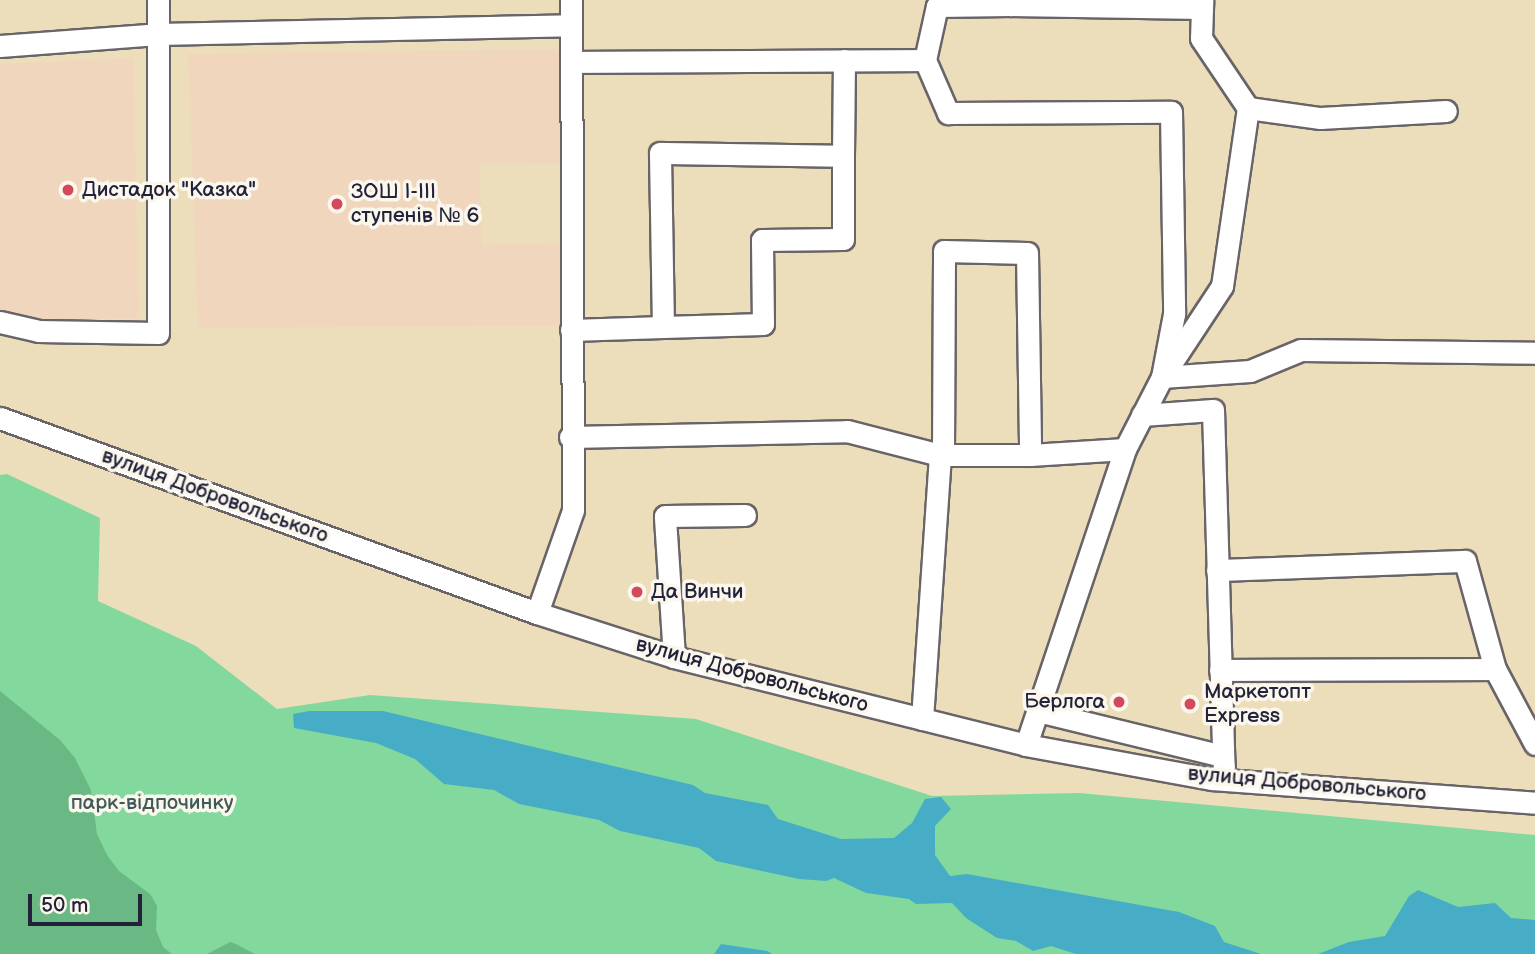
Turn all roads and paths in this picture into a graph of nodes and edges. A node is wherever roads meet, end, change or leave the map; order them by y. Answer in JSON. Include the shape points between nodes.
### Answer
{"nodes":[{"id":1,"x":158,"y":0,"type":"edge"},
{"id":2,"x":571,"y":0,"type":"edge"},
{"id":3,"x":1009,"y":3,"type":"edge"},
{"id":4,"x":1070,"y":3,"type":"edge"},
{"id":5,"x":1202,"y":4,"type":"edge"},
{"id":6,"x":571,"y":24,"type":"junction"},
{"id":7,"x":158,"y":34,"type":"junction"},
{"id":8,"x":0,"y":46,"type":"edge"},
{"id":9,"x":844,"y":60,"type":"junction"},
{"id":10,"x":925,"y":60,"type":"junction"},
{"id":11,"x":573,"y":62,"type":"junction"},
{"id":12,"x":1248,"y":108,"type":"junction"},
{"id":13,"x":1446,"y":111,"type":"dead end"},
{"id":14,"x":843,"y":156,"type":"junction"},
{"id":15,"x":0,"y":322,"type":"edge"},
{"id":16,"x":663,"y":327,"type":"junction"},
{"id":17,"x":571,"y":330,"type":"junction"},
{"id":18,"x":1535,"y":353,"type":"edge"},
{"id":19,"x":1162,"y":377,"type":"junction"},
{"id":20,"x":1142,"y":415,"type":"junction"},
{"id":21,"x":0,"y":418,"type":"edge"},
{"id":22,"x":570,"y":437,"type":"junction"},
{"id":23,"x":1125,"y":449,"type":"junction"},
{"id":24,"x":940,"y":455,"type":"junction"},
{"id":25,"x":1030,"y":455,"type":"junction"},
{"id":26,"x":745,"y":515,"type":"dead end"},
{"id":27,"x":1217,"y":570,"type":"junction"},
{"id":28,"x":537,"y":613,"type":"junction"},
{"id":29,"x":674,"y":657,"type":"junction"},
{"id":30,"x":1495,"y":669,"type":"junction"},
{"id":31,"x":1220,"y":670,"type":"junction"},
{"id":32,"x":1038,"y":711,"type":"junction"},
{"id":33,"x":922,"y":719,"type":"junction"},
{"id":34,"x":1535,"y":744,"type":"edge"},
{"id":35,"x":1026,"y":746,"type":"junction"},
{"id":36,"x":1223,"y":756,"type":"junction"},
{"id":37,"x":1225,"y":780,"type":"junction"},
{"id":38,"x":1535,"y":803,"type":"edge"}],
"edges":[{"from":1,"to":7,"type":"street"},
{"from":2,"to":6,"type":"street"},
{"from":3,"to":4,"type":"street"},
{"from":3,"to":10,"type":"street","via":[[937,6]]},
{"from":4,"to":5,"type":"street"},
{"from":5,"to":12,"type":"street","via":[[1201,38]]},
{"from":6,"to":7,"type":"street"},
{"from":6,"to":11,"type":"street"},
{"from":7,"to":8,"type":"street"},
{"from":7,"to":15,"type":"street","via":[[158,333],[38,331]]},
{"from":9,"to":10,"type":"street"},
{"from":9,"to":11,"type":"street"},
{"from":9,"to":14,"type":"street"},
{"from":10,"to":19,"type":"street","via":[[948,113],[1171,112],[1174,314]]},
{"from":11,"to":17,"type":"street"},
{"from":12,"to":13,"type":"street","via":[[1320,118]]},
{"from":12,"to":19,"type":"street","via":[[1222,285]]},
{"from":14,"to":16,"type":"street","via":[[844,239],[762,240],[763,324]]},
{"from":14,"to":16,"type":"street","via":[[660,153]]},
{"from":16,"to":17,"type":"street"},
{"from":17,"to":22,"type":"street"},
{"from":18,"to":19,"type":"street","via":[[1301,350],[1250,371]]},
{"from":19,"to":20,"type":"street"},
{"from":20,"to":23,"type":"street"},
{"from":20,"to":27,"type":"street","via":[[1213,410]]},
{"from":21,"to":28,"type":"street","name":"вулиця Добровольського"},
{"from":22,"to":24,"type":"street","via":[[847,431]]},
{"from":22,"to":28,"type":"street","via":[[573,510]]},
{"from":23,"to":25,"type":"street"},
{"from":23,"to":32,"type":"street"},
{"from":24,"to":25,"type":"street"},
{"from":24,"to":25,"type":"street","via":[[944,251],[1027,253]]},
{"from":24,"to":33,"type":"street"},
{"from":26,"to":29,"type":"street","via":[[665,516]]},
{"from":27,"to":30,"type":"street","via":[[1465,561]]},
{"from":27,"to":31,"type":"street"},
{"from":28,"to":29,"type":"street","name":"вулиця Добровольського"},
{"from":29,"to":33,"type":"street","name":"вулиця Добровольського"},
{"from":30,"to":31,"type":"street"},
{"from":30,"to":34,"type":"street"},
{"from":31,"to":36,"type":"street"},
{"from":32,"to":35,"type":"street"},
{"from":32,"to":36,"type":"street"},
{"from":33,"to":35,"type":"street","name":"вулиця Добровольського"},
{"from":35,"to":37,"type":"street","name":"вулиця Добровольського"},
{"from":36,"to":37,"type":"street"},
{"from":37,"to":38,"type":"street","name":"вулиця Добровольського"}]}
